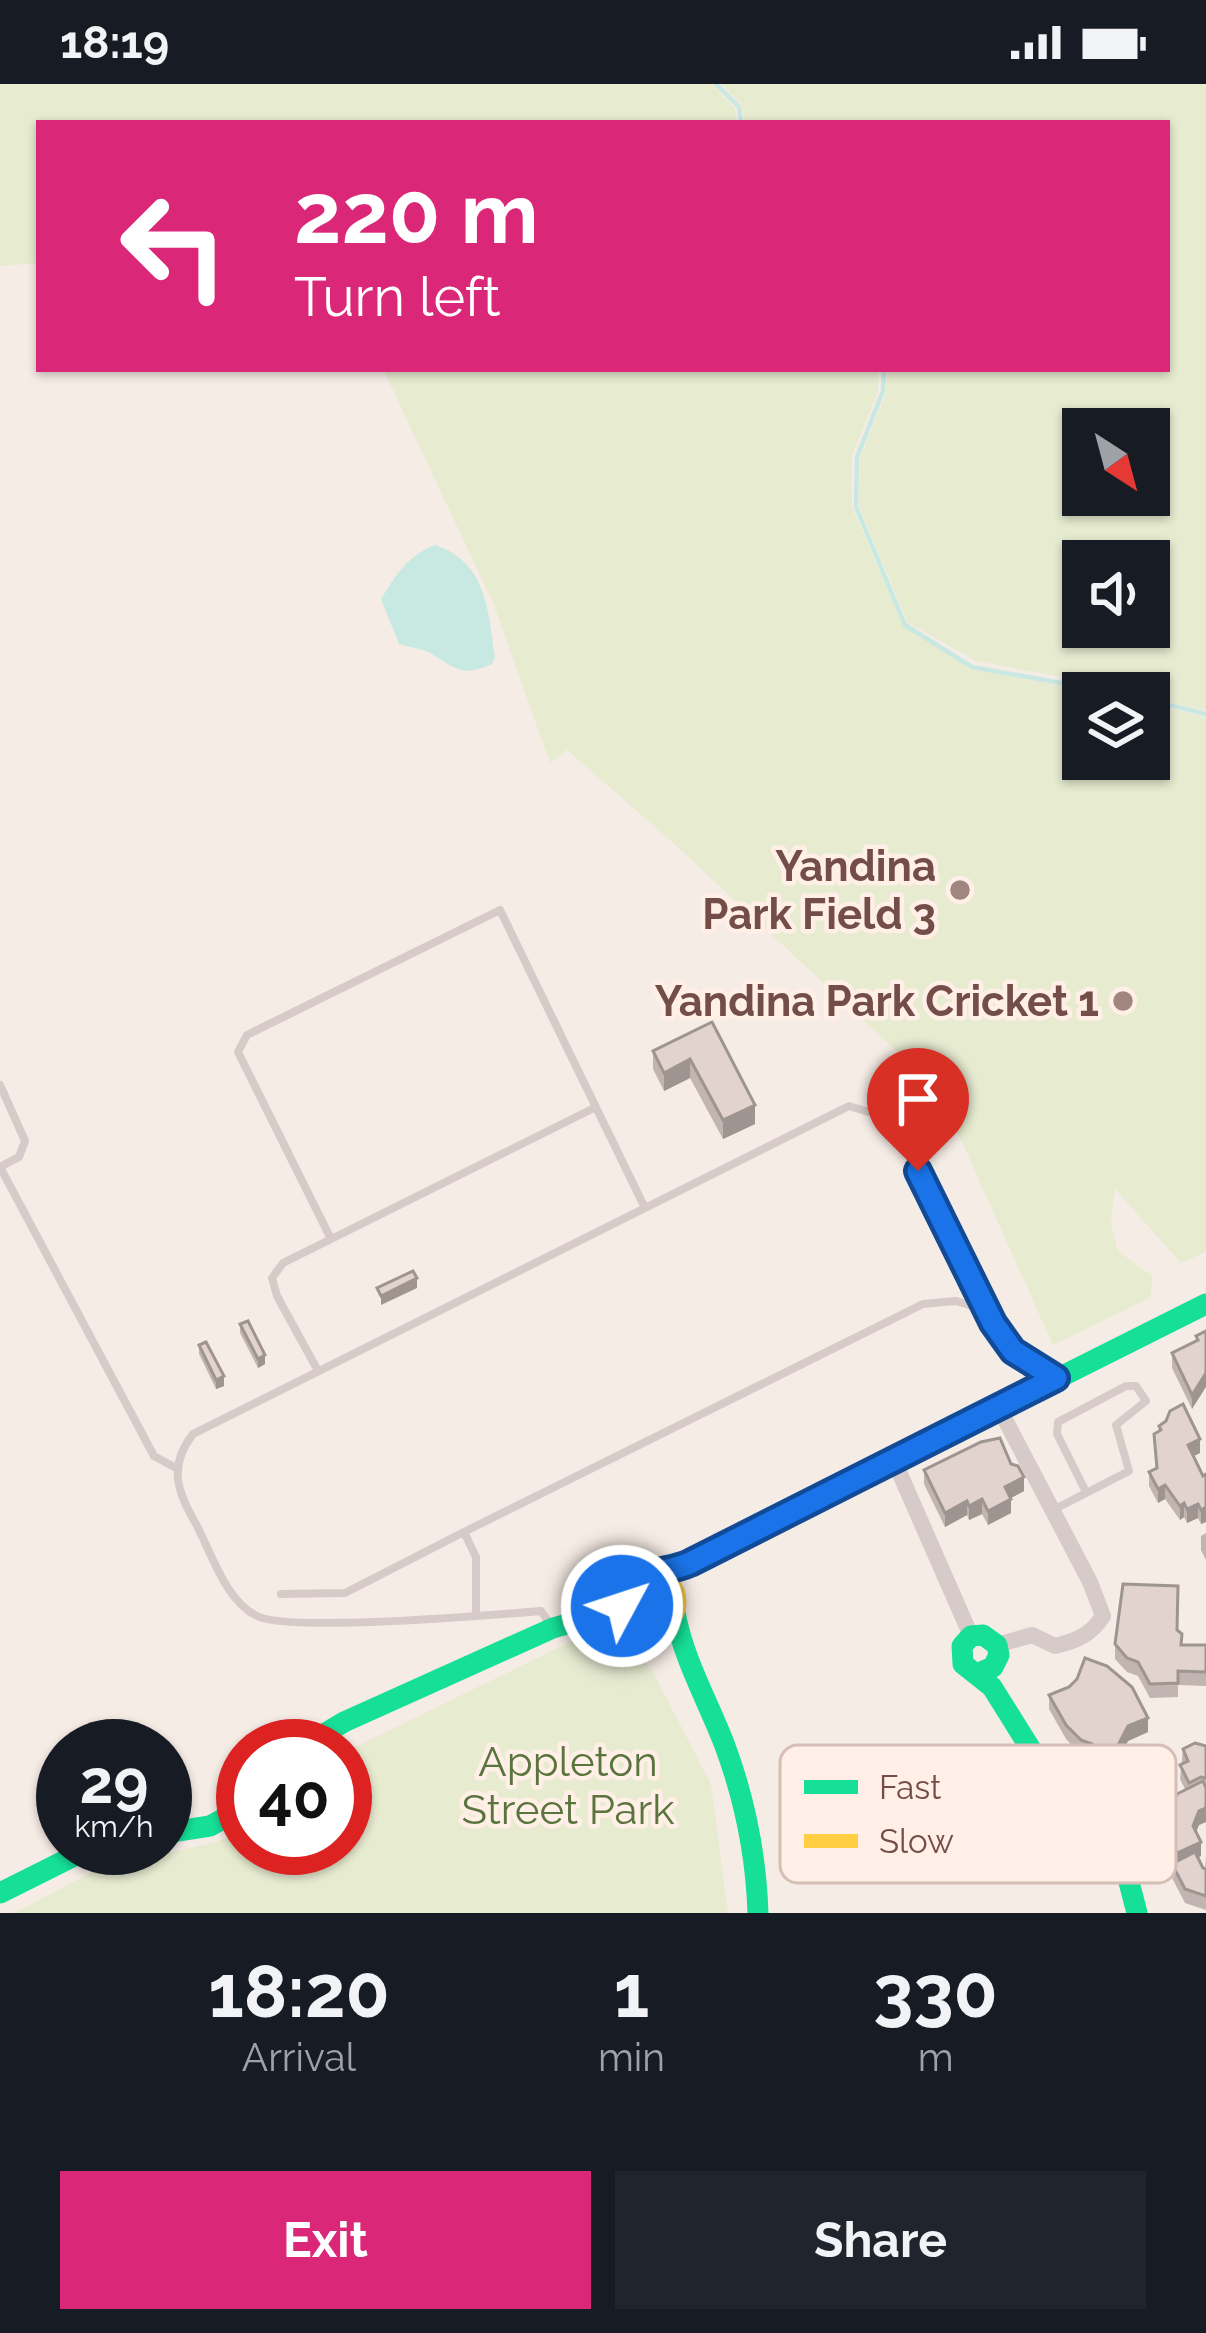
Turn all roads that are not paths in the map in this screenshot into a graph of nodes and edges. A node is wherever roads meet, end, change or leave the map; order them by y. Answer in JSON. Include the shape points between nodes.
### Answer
{"nodes":[{"id":1,"x":0,"y":1084,"type":"edge"},
{"id":2,"x":594,"y":1108,"type":"junction"},
{"id":3,"x":0,"y":1167,"type":"edge"},
{"id":4,"x":644,"y":1206,"type":"junction"},
{"id":5,"x":331,"y":1239,"type":"junction"},
{"id":6,"x":1206,"y":1304,"type":"edge"},
{"id":7,"x":986,"y":1310,"type":"junction"},
{"id":8,"x":317,"y":1369,"type":"junction"},
{"id":9,"x":1056,"y":1378,"type":"junction"},
{"id":10,"x":998,"y":1406,"type":"junction"},
{"id":11,"x":893,"y":1458,"type":"junction"},
{"id":12,"x":176,"y":1468,"type":"junction"},
{"id":13,"x":1087,"y":1492,"type":"junction"},
{"id":14,"x":1051,"y":1510,"type":"junction"},
{"id":15,"x":464,"y":1532,"type":"junction"},
{"id":16,"x":712,"y":1552,"type":"junction"},
{"id":17,"x":657,"y":1575,"type":"junction"},
{"id":18,"x":625,"y":1589,"type":"junction"},
{"id":19,"x":281,"y":1594,"type":"dead end"},
{"id":20,"x":676,"y":1608,"type":"junction"},
{"id":21,"x":476,"y":1616,"type":"junction"},
{"id":22,"x":564,"y":1625,"type":"junction"},
{"id":23,"x":638,"y":1625,"type":"junction"},
{"id":24,"x":971,"y":1636,"type":"junction"},
{"id":25,"x":997,"y":1645,"type":"junction"},
{"id":26,"x":683,"y":1657,"type":"junction"},
{"id":27,"x":980,"y":1673,"type":"junction"},
{"id":28,"x":351,"y":1719,"type":"edge"},
{"id":29,"x":1028,"y":1745,"type":"edge"},
{"id":30,"x":36,"y":1875,"type":"edge"},
{"id":31,"x":1132,"y":1883,"type":"edge"},
{"id":32,"x":0,"y":1893,"type":"edge"},
{"id":33,"x":758,"y":1913,"type":"edge"},
{"id":34,"x":1137,"y":1913,"type":"edge"}],
"edges":[{"from":1,"to":3,"type":"lane","via":[[25,1141],[19,1157]]},
{"from":2,"to":4,"type":"lane"},
{"from":2,"to":5,"type":"lane"},
{"from":2,"to":5,"type":"lane","via":[[500,910],[247,1035],[238,1052]]},
{"from":3,"to":12,"type":"lane","via":[[154,1456]]},
{"from":4,"to":7,"type":"lane","via":[[849,1106],[882,1116],[901,1136]]},
{"from":4,"to":8,"type":"lane"},
{"from":5,"to":8,"type":"lane","via":[[283,1263],[272,1278]]},
{"from":6,"to":9,"type":"street"},
{"from":7,"to":9,"type":"lane","via":[[1013,1351]]},
{"from":7,"to":15,"type":"lane","via":[[956,1301],[923,1304]]},
{"from":8,"to":12,"type":"lane","via":[[193,1434]]},
{"from":9,"to":10,"type":"street"},
{"from":10,"to":11,"type":"street"},
{"from":10,"to":14,"type":"street"},
{"from":11,"to":16,"type":"street"},
{"from":11,"to":24,"type":"street"},
{"from":12,"to":21,"type":"lane","via":[[184,1503],[235,1598],[259,1618]]},
{"from":13,"to":13,"type":"lane","via":[[1058,1422],[1136,1386],[1146,1401],[1116,1425],[1129,1471]]},
{"from":13,"to":14,"type":"lane"},
{"from":14,"to":25,"type":"street","via":[[1103,1616],[1074,1642],[1055,1646],[1032,1635]]},
{"from":15,"to":19,"type":"lane","via":[[344,1593]]},
{"from":15,"to":21,"type":"lane","via":[[476,1557]]},
{"from":16,"to":17,"type":"street"},
{"from":16,"to":20,"type":"street"},
{"from":17,"to":18,"type":"street","via":[[638,1576]]},
{"from":17,"to":20,"type":"street","via":[[672,1586]]},
{"from":18,"to":22,"type":"street"},
{"from":18,"to":23,"type":"street","via":[[622,1606]]},
{"from":20,"to":23,"type":"street","via":[[663,1626]]},
{"from":20,"to":26,"type":"street"},
{"from":21,"to":22,"type":"lane","via":[[541,1611]]},
{"from":22,"to":23,"type":"street"},
{"from":22,"to":28,"type":"street"},
{"from":23,"to":26,"type":"street"},
{"from":24,"to":25,"type":"street"},
{"from":24,"to":27,"type":"street","via":[[961,1658]]},
{"from":25,"to":27,"type":"street","via":[[996,1664]]},
{"from":26,"to":33,"type":"street","via":[[743,1800]]},
{"from":27,"to":29,"type":"street"},
{"from":30,"to":32,"type":"street"},
{"from":31,"to":34,"type":"street"}]}
